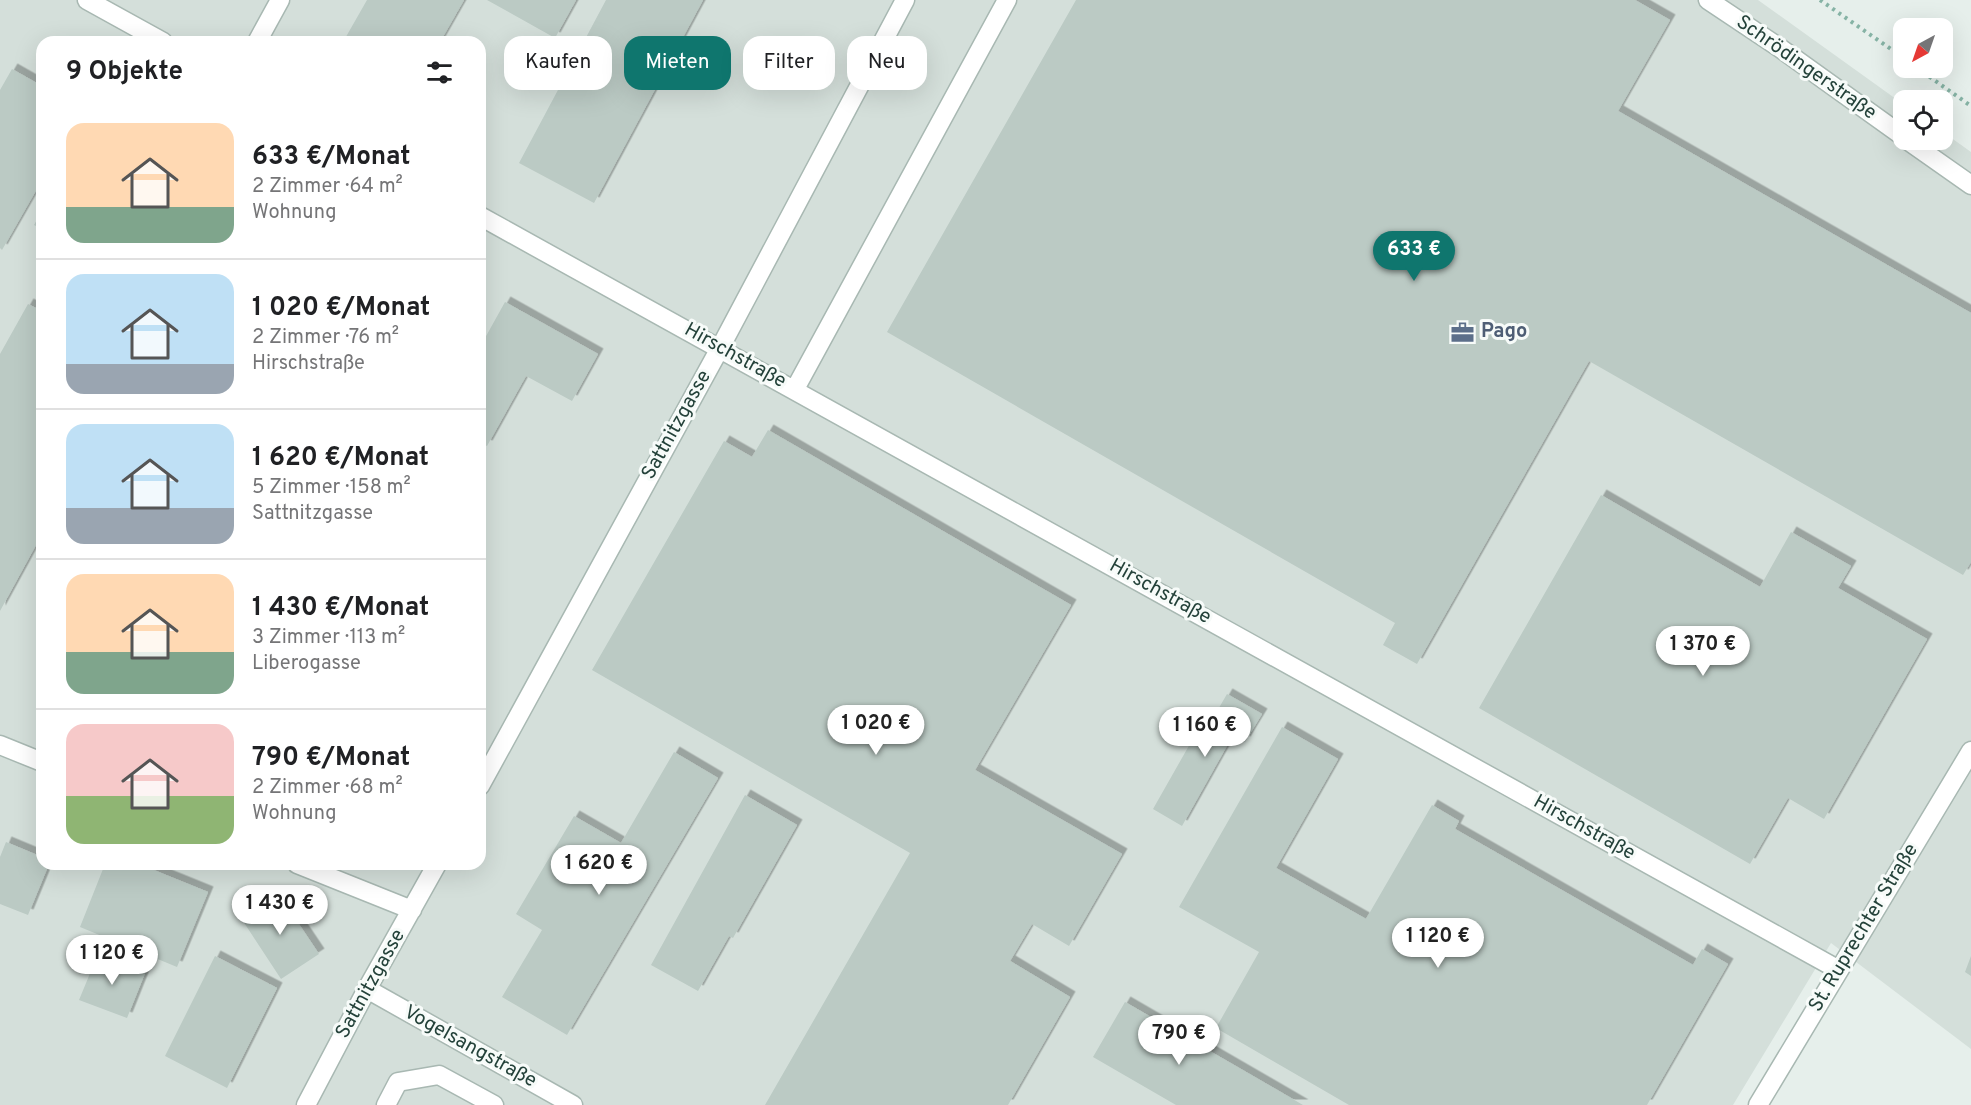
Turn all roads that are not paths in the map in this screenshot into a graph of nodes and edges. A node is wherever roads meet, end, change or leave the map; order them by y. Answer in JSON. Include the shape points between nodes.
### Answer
{"nodes":[{"id":1,"x":87,"y":0,"type":"edge"},
{"id":2,"x":905,"y":0,"type":"edge"},
{"id":3,"x":1007,"y":0,"type":"edge"},
{"id":4,"x":1708,"y":0,"type":"edge"},
{"id":5,"x":277,"y":1,"type":"edge"},
{"id":6,"x":152,"y":36,"type":"edge"},
{"id":7,"x":260,"y":36,"type":"edge"},
{"id":8,"x":1893,"y":129,"type":"edge"},
{"id":9,"x":1921,"y":150,"type":"edge"},
{"id":10,"x":1971,"y":185,"type":"edge"},
{"id":11,"x":486,"y":219,"type":"edge"},
{"id":12,"x":720,"y":348,"type":"junction"},
{"id":13,"x":795,"y":389,"type":"junction"},
{"id":14,"x":0,"y":745,"type":"edge"},
{"id":15,"x":1971,"y":751,"type":"edge"},
{"id":16,"x":487,"y":755,"type":"edge"},
{"id":17,"x":36,"y":760,"type":"edge"},
{"id":18,"x":312,"y":870,"type":"edge"},
{"id":19,"x":434,"y":870,"type":"edge"},
{"id":20,"x":412,"y":910,"type":"junction"},
{"id":21,"x":1839,"y":970,"type":"junction"},
{"id":22,"x":367,"y":989,"type":"junction"},
{"id":23,"x":306,"y":1105,"type":"edge"},
{"id":24,"x":386,"y":1105,"type":"edge"},
{"id":25,"x":494,"y":1105,"type":"edge"},
{"id":26,"x":573,"y":1105,"type":"edge"},
{"id":27,"x":1758,"y":1105,"type":"edge"}],
"edges":[{"from":1,"to":6,"type":"street"},
{"from":2,"to":12,"type":"street","name":"Sattnitzgasse"},
{"from":3,"to":13,"type":"street"},
{"from":4,"to":8,"type":"street","name":"Schrödingerstraße"},
{"from":5,"to":7,"type":"street"},
{"from":9,"to":10,"type":"street"},
{"from":11,"to":12,"type":"street","name":"Hirschstraße"},
{"from":12,"to":13,"type":"street","name":"Hirschstraße"},
{"from":12,"to":16,"type":"street","name":"Sattnitzgasse"},
{"from":13,"to":21,"type":"street","name":"Hirschstraße"},
{"from":14,"to":17,"type":"street"},
{"from":15,"to":21,"type":"street","name":"St. Ruprechter Straße"},
{"from":18,"to":20,"type":"street"},
{"from":19,"to":20,"type":"street","name":"Sattnitzgasse"},
{"from":20,"to":22,"type":"street","name":"Sattnitzgasse"},
{"from":21,"to":27,"type":"street","name":"St. Ruprechter Straße"},
{"from":22,"to":23,"type":"street","name":"Sattnitzgasse"},
{"from":22,"to":26,"type":"street","name":"Vogelsangstraße"},
{"from":24,"to":25,"type":"street","via":[[398,1083],[439,1075]]}]}
